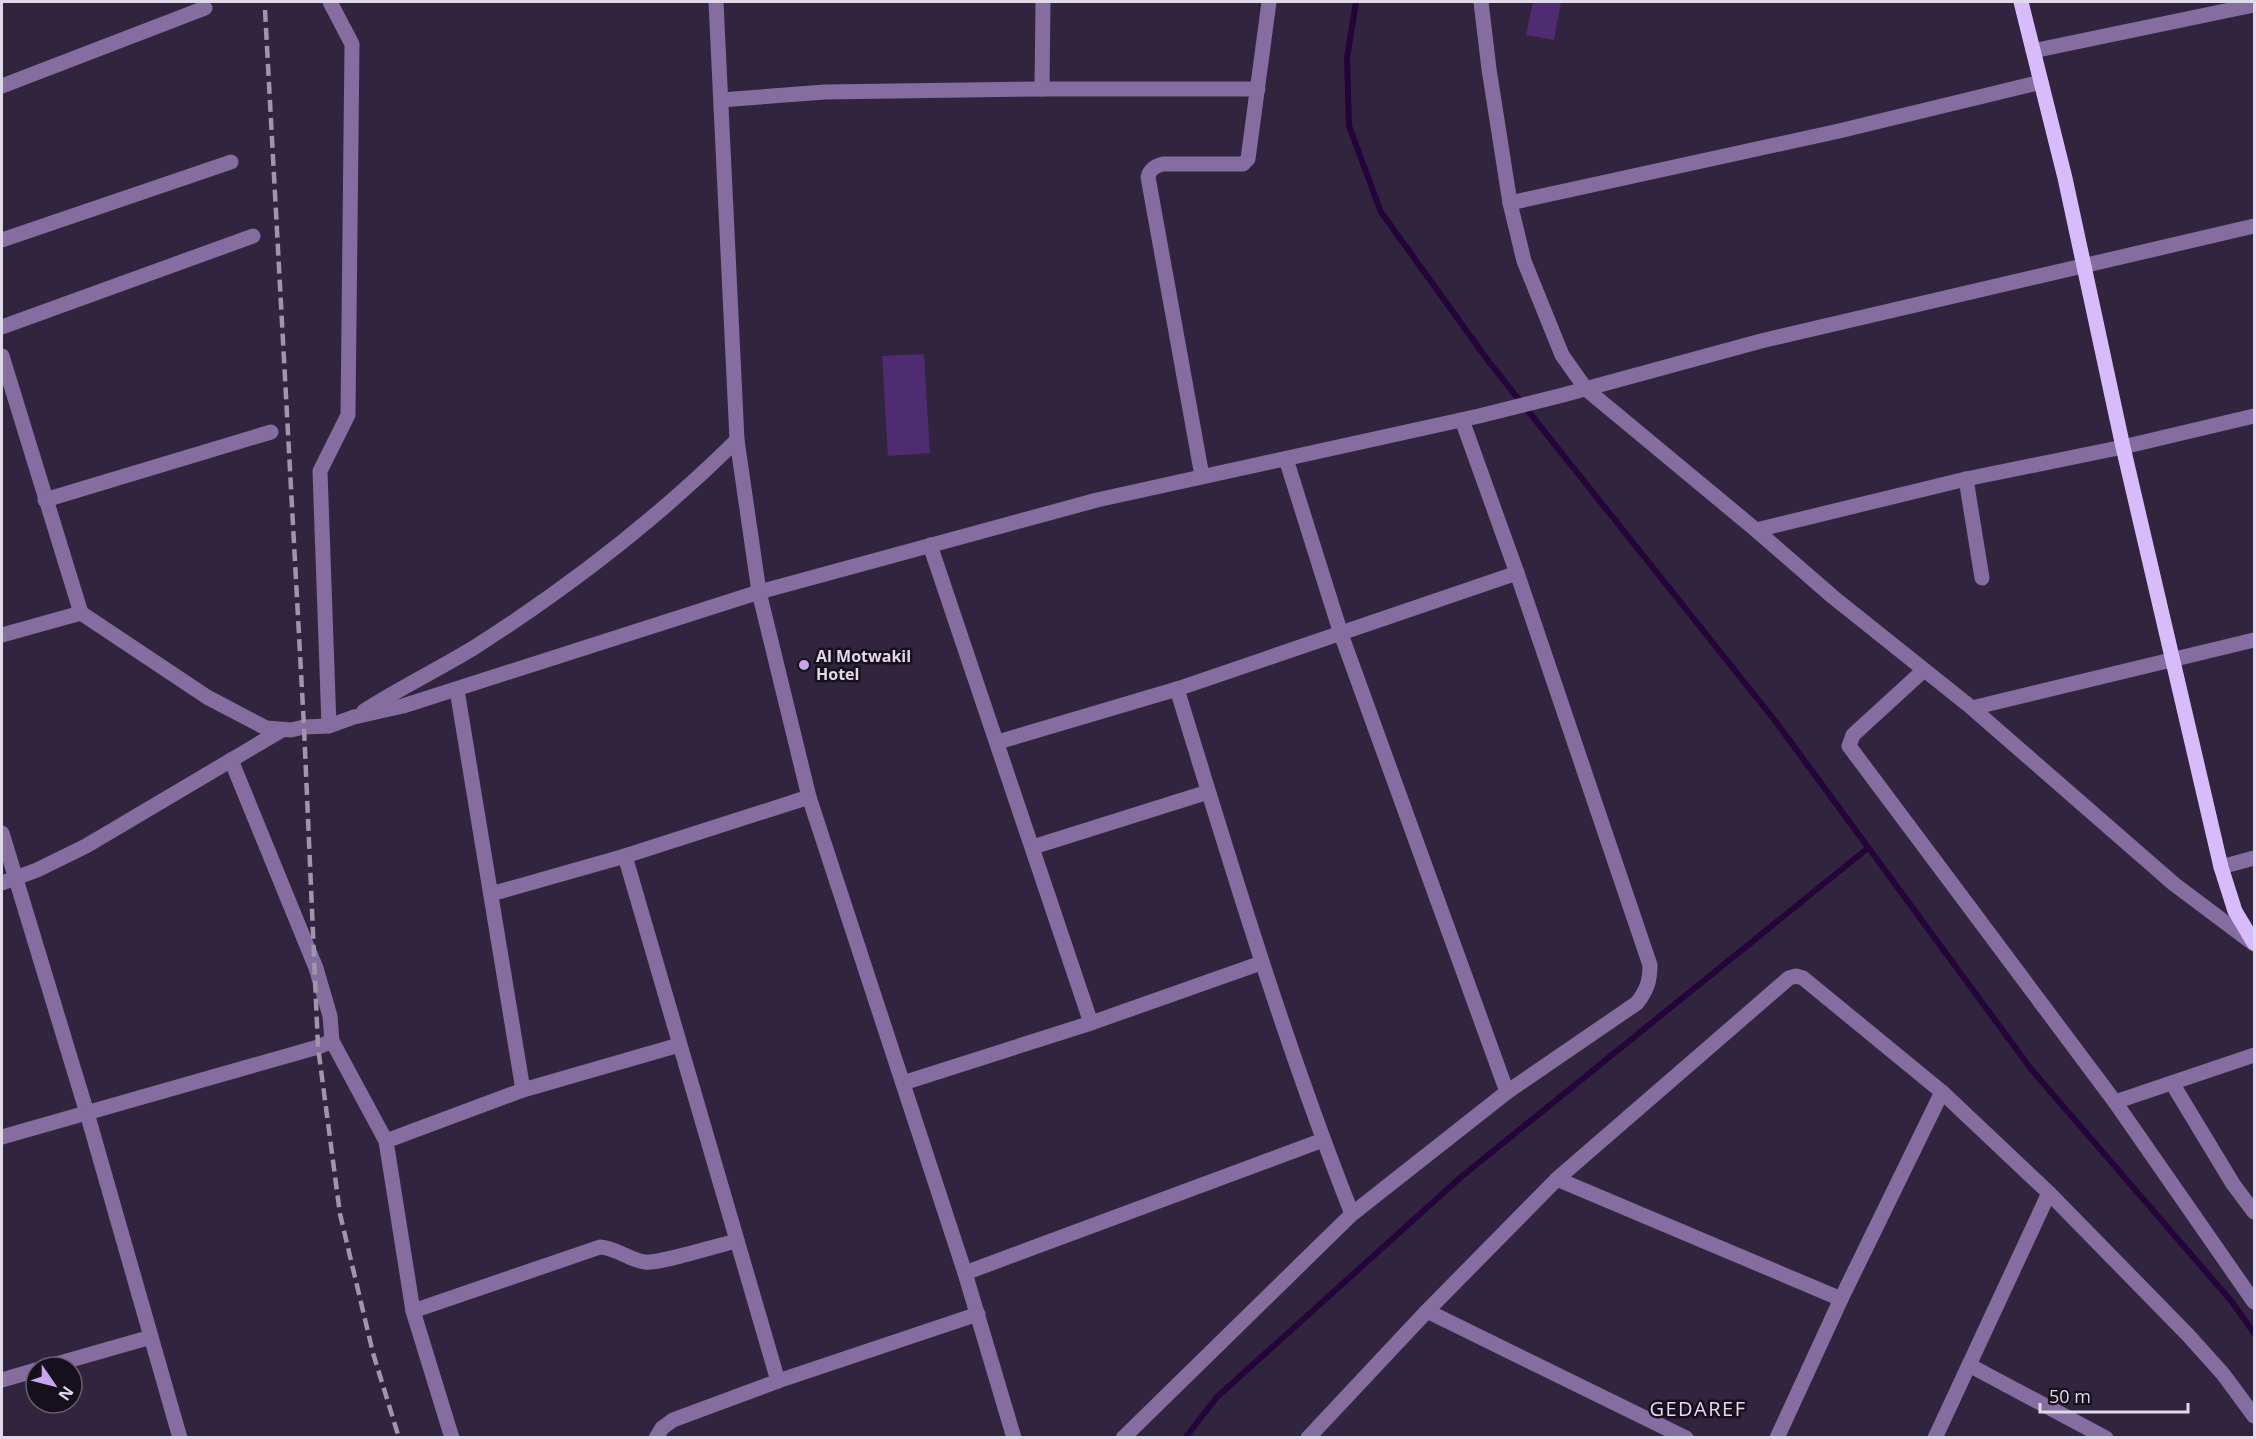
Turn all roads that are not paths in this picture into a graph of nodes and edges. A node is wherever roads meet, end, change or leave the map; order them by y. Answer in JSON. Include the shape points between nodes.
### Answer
{"nodes":[{"id":1,"x":330,"y":2,"type":"edge"},
{"id":2,"x":716,"y":2,"type":"edge"},
{"id":3,"x":1043,"y":2,"type":"edge"},
{"id":4,"x":1269,"y":2,"type":"edge"},
{"id":5,"x":1481,"y":2,"type":"edge"},
{"id":6,"x":2021,"y":2,"type":"edge"},
{"id":7,"x":2254,"y":5,"type":"edge"},
{"id":8,"x":205,"y":8,"type":"dead end"},
{"id":9,"x":2033,"y":51,"type":"junction"},
{"id":10,"x":2040,"y":82,"type":"junction"},
{"id":11,"x":2,"y":86,"type":"edge"},
{"id":12,"x":1042,"y":89,"type":"junction"},
{"id":13,"x":1258,"y":89,"type":"junction"},
{"id":14,"x":721,"y":100,"type":"junction"},
{"id":15,"x":231,"y":162,"type":"dead end"},
{"id":16,"x":1510,"y":203,"type":"junction"},
{"id":17,"x":2254,"y":226,"type":"edge"},
{"id":18,"x":253,"y":236,"type":"dead end"},
{"id":19,"x":2,"y":240,"type":"edge"},
{"id":20,"x":2085,"y":265,"type":"junction"},
{"id":21,"x":2,"y":327,"type":"edge"},
{"id":22,"x":2,"y":356,"type":"edge"},
{"id":23,"x":1586,"y":389,"type":"junction"},
{"id":24,"x":2254,"y":416,"type":"edge"},
{"id":25,"x":1462,"y":420,"type":"junction"},
{"id":26,"x":271,"y":432,"type":"dead end"},
{"id":27,"x":737,"y":440,"type":"junction"},
{"id":28,"x":2123,"y":447,"type":"junction"},
{"id":29,"x":1286,"y":459,"type":"junction"},
{"id":30,"x":1202,"y":476,"type":"junction"},
{"id":31,"x":1966,"y":479,"type":"junction"},
{"id":32,"x":45,"y":500,"type":"junction"},
{"id":33,"x":1756,"y":530,"type":"junction"},
{"id":34,"x":930,"y":545,"type":"junction"},
{"id":35,"x":1517,"y":573,"type":"junction"},
{"id":36,"x":1982,"y":578,"type":"dead end"},
{"id":37,"x":759,"y":592,"type":"junction"},
{"id":38,"x":81,"y":613,"type":"junction"},
{"id":39,"x":1341,"y":634,"type":"junction"},
{"id":40,"x":2,"y":635,"type":"edge"},
{"id":41,"x":2254,"y":640,"type":"edge"},
{"id":42,"x":2174,"y":660,"type":"junction"},
{"id":43,"x":1924,"y":670,"type":"junction"},
{"id":44,"x":1177,"y":689,"type":"junction"},
{"id":45,"x":457,"y":690,"type":"junction"},
{"id":46,"x":1972,"y":708,"type":"junction"},
{"id":47,"x":354,"y":717,"type":"junction"},
{"id":48,"x":329,"y":726,"type":"junction"},
{"id":49,"x":282,"y":730,"type":"junction"},
{"id":50,"x":998,"y":742,"type":"junction"},
{"id":51,"x":231,"y":760,"type":"junction"},
{"id":52,"x":1209,"y":792,"type":"junction"},
{"id":53,"x":809,"y":797,"type":"junction"},
{"id":54,"x":2,"y":833,"type":"edge"},
{"id":55,"x":1033,"y":847,"type":"junction"},
{"id":56,"x":625,"y":856,"type":"junction"},
{"id":57,"x":2254,"y":858,"type":"edge"},
{"id":58,"x":2221,"y":867,"type":"junction"},
{"id":59,"x":8,"y":880,"type":"edge"},
{"id":60,"x":491,"y":894,"type":"junction"},
{"id":61,"x":2254,"y":944,"type":"edge"},
{"id":62,"x":1261,"y":963,"type":"junction"},
{"id":63,"x":1091,"y":1023,"type":"junction"},
{"id":64,"x":332,"y":1041,"type":"junction"},
{"id":65,"x":679,"y":1045,"type":"junction"},
{"id":66,"x":2254,"y":1055,"type":"edge"},
{"id":67,"x":903,"y":1083,"type":"junction"},
{"id":68,"x":2172,"y":1083,"type":"junction"},
{"id":69,"x":523,"y":1090,"type":"junction"},
{"id":70,"x":1508,"y":1092,"type":"junction"},
{"id":71,"x":1942,"y":1092,"type":"junction"},
{"id":72,"x":2115,"y":1102,"type":"junction"},
{"id":73,"x":87,"y":1113,"type":"junction"},
{"id":74,"x":2,"y":1137,"type":"edge"},
{"id":75,"x":1323,"y":1140,"type":"junction"},
{"id":76,"x":386,"y":1141,"type":"junction"},
{"id":77,"x":1557,"y":1179,"type":"junction"},
{"id":78,"x":2049,"y":1193,"type":"junction"},
{"id":79,"x":2254,"y":1212,"type":"edge"},
{"id":80,"x":1352,"y":1214,"type":"junction"},
{"id":81,"x":737,"y":1241,"type":"junction"},
{"id":82,"x":965,"y":1273,"type":"junction"},
{"id":83,"x":1841,"y":1299,"type":"junction"},
{"id":84,"x":2254,"y":1302,"type":"edge"},
{"id":85,"x":414,"y":1311,"type":"junction"},
{"id":86,"x":1427,"y":1311,"type":"junction"},
{"id":87,"x":978,"y":1314,"type":"junction"},
{"id":88,"x":151,"y":1337,"type":"junction"},
{"id":89,"x":84,"y":1356,"type":"edge"},
{"id":90,"x":1969,"y":1365,"type":"junction"},
{"id":91,"x":24,"y":1374,"type":"edge"},
{"id":92,"x":2,"y":1380,"type":"edge"},
{"id":93,"x":778,"y":1381,"type":"junction"},
{"id":94,"x":2254,"y":1416,"type":"edge"},
{"id":95,"x":180,"y":1437,"type":"edge"},
{"id":96,"x":452,"y":1437,"type":"edge"},
{"id":97,"x":656,"y":1437,"type":"edge"},
{"id":98,"x":1014,"y":1437,"type":"edge"},
{"id":99,"x":1123,"y":1437,"type":"edge"},
{"id":100,"x":1308,"y":1437,"type":"edge"},
{"id":101,"x":1686,"y":1437,"type":"edge"},
{"id":102,"x":1777,"y":1437,"type":"edge"},
{"id":103,"x":1935,"y":1437,"type":"edge"},
{"id":104,"x":2106,"y":1437,"type":"edge"}],
"edges":[{"from":1,"to":48,"type":"street","via":[[352,44],[352,79],[348,415],[320,471]]},
{"from":2,"to":14,"type":"street"},
{"from":3,"to":12,"type":"street"},
{"from":4,"to":13,"type":"street"},
{"from":5,"to":16,"type":"street"},
{"from":6,"to":9,"type":"main road"},
{"from":7,"to":9,"type":"street"},
{"from":8,"to":11,"type":"street"},
{"from":9,"to":10,"type":"main road"},
{"from":10,"to":16,"type":"street"},
{"from":10,"to":20,"type":"main road"},
{"from":12,"to":13,"type":"street"},
{"from":12,"to":14,"type":"street","via":[[825,92]]},
{"from":13,"to":30,"type":"street","via":[[1247,161],[1163,164],[1156,166],[1148,177]]},
{"from":14,"to":27,"type":"street"},
{"from":15,"to":19,"type":"street"},
{"from":16,"to":23,"type":"street","via":[[1524,261],[1562,355]]},
{"from":17,"to":20,"type":"street"},
{"from":18,"to":21,"type":"street"},
{"from":20,"to":23,"type":"street","via":[[1761,341]]},
{"from":20,"to":28,"type":"main road"},
{"from":22,"to":32,"type":"street"},
{"from":23,"to":25,"type":"street"},
{"from":23,"to":33,"type":"street"},
{"from":24,"to":28,"type":"street"},
{"from":25,"to":29,"type":"street"},
{"from":25,"to":35,"type":"street"},
{"from":26,"to":32,"type":"street"},
{"from":27,"to":37,"type":"street"},
{"from":27,"to":47,"type":"street","via":[[635,532],[538,603],[474,647]]},
{"from":28,"to":31,"type":"street"},
{"from":28,"to":42,"type":"main road"},
{"from":29,"to":30,"type":"street"},
{"from":29,"to":39,"type":"street"},
{"from":30,"to":34,"type":"street"},
{"from":31,"to":33,"type":"street"},
{"from":31,"to":36,"type":"street"},
{"from":32,"to":38,"type":"street"},
{"from":33,"to":43,"type":"street"},
{"from":34,"to":37,"type":"street"},
{"from":34,"to":50,"type":"street"},
{"from":35,"to":39,"type":"street"},
{"from":35,"to":70,"type":"street","via":[[1650,964],[1650,980],[1637,1003]]},
{"from":37,"to":45,"type":"street"},
{"from":37,"to":53,"type":"street"},
{"from":38,"to":40,"type":"street"},
{"from":38,"to":49,"type":"street","via":[[207,697],[267,728]]},
{"from":39,"to":44,"type":"street"},
{"from":39,"to":70,"type":"street"},
{"from":41,"to":42,"type":"street"},
{"from":42,"to":46,"type":"street"},
{"from":42,"to":58,"type":"main road"},
{"from":43,"to":46,"type":"street"},
{"from":43,"to":72,"type":"street","via":[[1853,735],[1849,746]]},
{"from":44,"to":50,"type":"street"},
{"from":44,"to":52,"type":"street"},
{"from":45,"to":47,"type":"street"},
{"from":45,"to":60,"type":"street"},
{"from":46,"to":61,"type":"street","via":[[2174,884]]},
{"from":47,"to":48,"type":"street"},
{"from":48,"to":49,"type":"street"},
{"from":49,"to":51,"type":"street"},
{"from":50,"to":55,"type":"street"},
{"from":51,"to":59,"type":"street","via":[[86,846]]},
{"from":51,"to":64,"type":"street","via":[[316,968],[330,1016]]},
{"from":52,"to":55,"type":"street"},
{"from":52,"to":62,"type":"street"},
{"from":53,"to":56,"type":"street"},
{"from":53,"to":67,"type":"street"},
{"from":54,"to":59,"type":"street"},
{"from":55,"to":63,"type":"street"},
{"from":56,"to":60,"type":"street"},
{"from":56,"to":65,"type":"street"},
{"from":57,"to":58,"type":"street"},
{"from":58,"to":61,"type":"main road","via":[[2235,911]]},
{"from":59,"to":73,"type":"street"},
{"from":60,"to":69,"type":"street"},
{"from":62,"to":63,"type":"street"},
{"from":62,"to":75,"type":"street"},
{"from":63,"to":67,"type":"street"},
{"from":64,"to":73,"type":"street"},
{"from":64,"to":76,"type":"street"},
{"from":65,"to":69,"type":"street"},
{"from":65,"to":81,"type":"street"},
{"from":66,"to":68,"type":"street"},
{"from":67,"to":82,"type":"street"},
{"from":68,"to":72,"type":"street"},
{"from":68,"to":79,"type":"street"},
{"from":69,"to":76,"type":"street"},
{"from":70,"to":80,"type":"street"},
{"from":71,"to":77,"type":"street","via":[[1810,982],[1796,976],[1788,978]]},
{"from":71,"to":78,"type":"street"},
{"from":71,"to":83,"type":"street"},
{"from":72,"to":84,"type":"street"},
{"from":73,"to":74,"type":"street"},
{"from":73,"to":88,"type":"street"},
{"from":75,"to":80,"type":"street"},
{"from":75,"to":82,"type":"street"},
{"from":76,"to":85,"type":"street"},
{"from":77,"to":83,"type":"street"},
{"from":77,"to":86,"type":"street"},
{"from":78,"to":90,"type":"street"},
{"from":78,"to":94,"type":"street","via":[[2188,1335]]},
{"from":80,"to":99,"type":"street"},
{"from":81,"to":85,"type":"street","via":[[650,1263],[600,1247]]},
{"from":81,"to":93,"type":"street"},
{"from":82,"to":87,"type":"street"},
{"from":83,"to":102,"type":"street"},
{"from":85,"to":96,"type":"street"},
{"from":86,"to":100,"type":"street"},
{"from":86,"to":101,"type":"street"},
{"from":87,"to":93,"type":"street"},
{"from":87,"to":98,"type":"street"},
{"from":88,"to":89,"type":"street"},
{"from":88,"to":95,"type":"street"},
{"from":90,"to":103,"type":"street"},
{"from":90,"to":104,"type":"street"},
{"from":91,"to":92,"type":"street"},
{"from":93,"to":97,"type":"street","via":[[673,1420]]}]}
